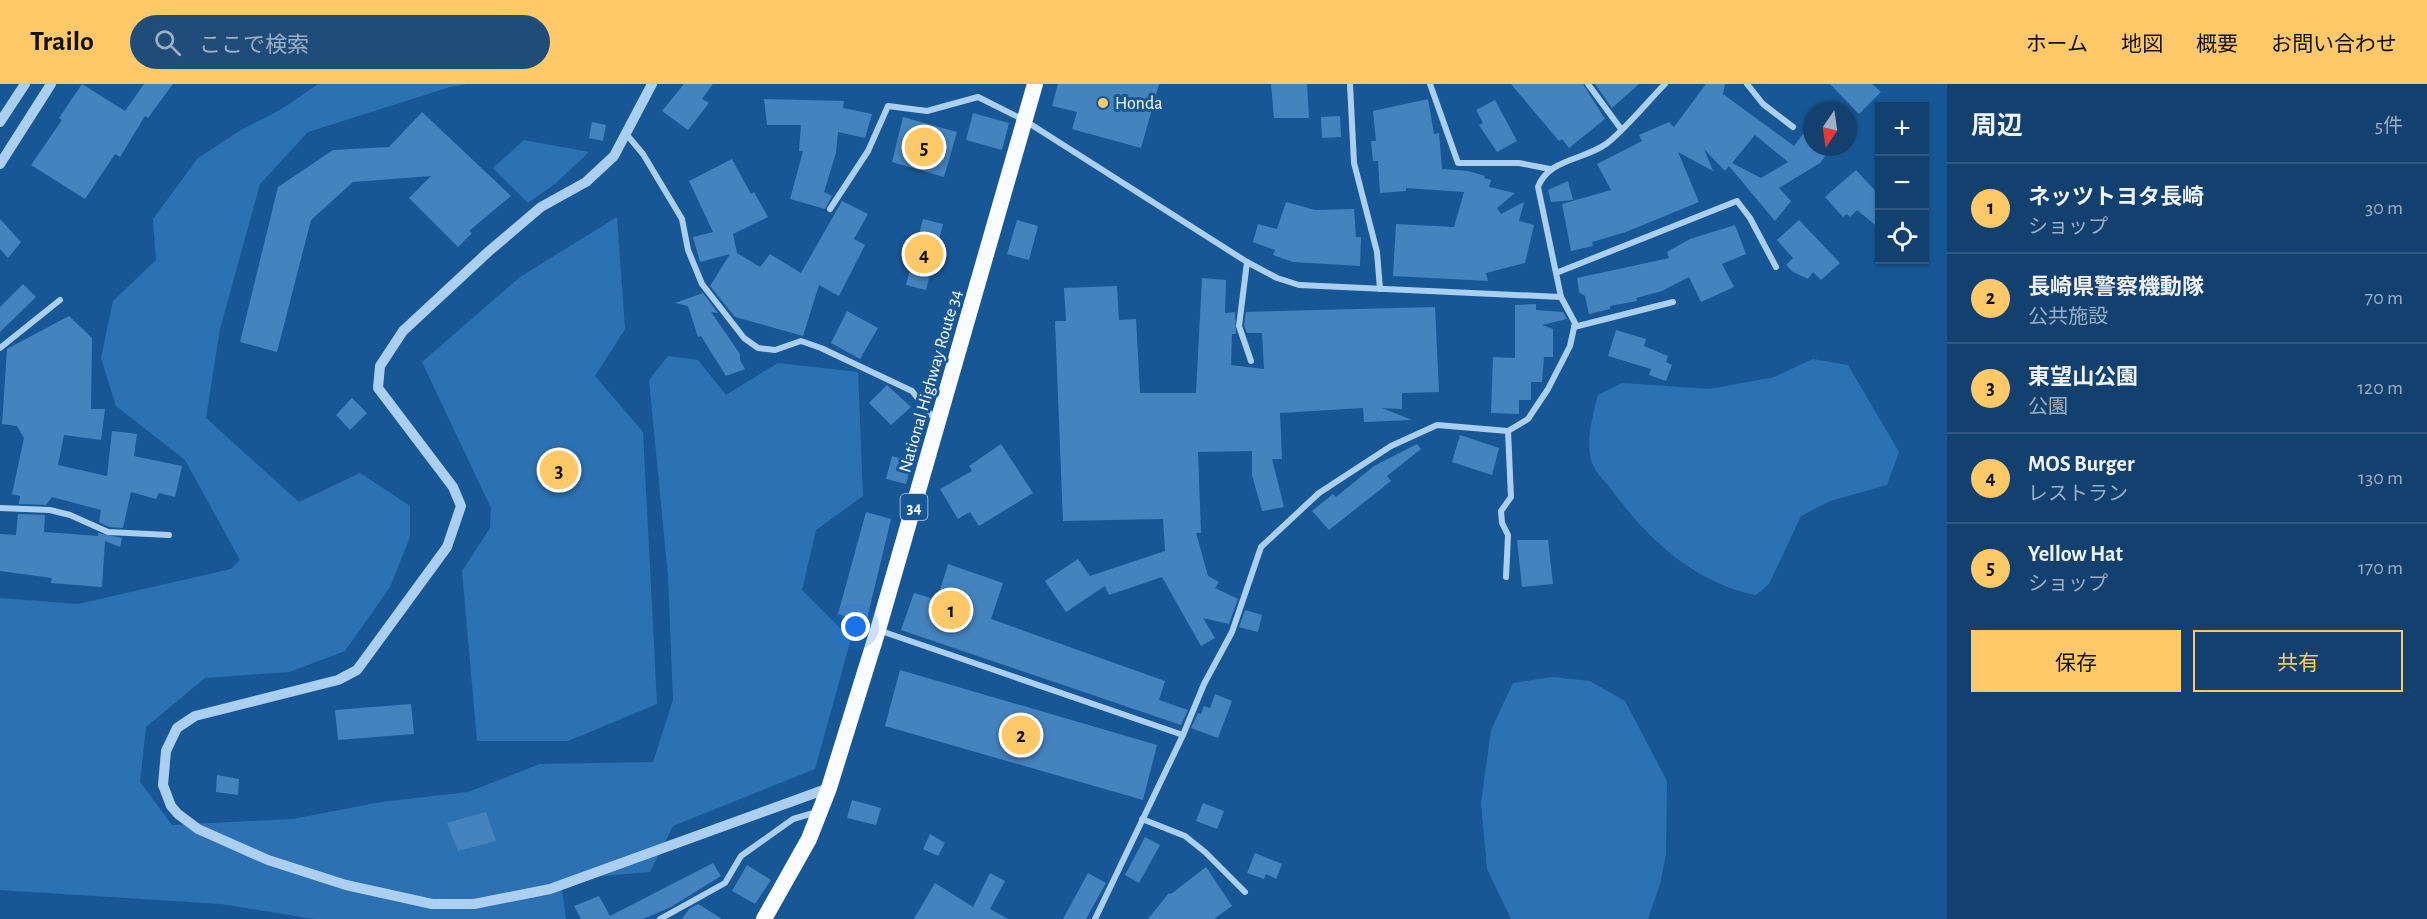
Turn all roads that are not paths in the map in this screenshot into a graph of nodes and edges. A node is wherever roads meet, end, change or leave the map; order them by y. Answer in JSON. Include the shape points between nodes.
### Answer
{"nodes":[{"id":1,"x":24,"y":84,"type":"edge"},
{"id":2,"x":51,"y":84,"type":"edge"},
{"id":3,"x":652,"y":84,"type":"edge"},
{"id":4,"x":1035,"y":84,"type":"edge"},
{"id":5,"x":1350,"y":84,"type":"edge"},
{"id":6,"x":1430,"y":84,"type":"edge"},
{"id":7,"x":1588,"y":84,"type":"edge"},
{"id":8,"x":1665,"y":84,"type":"edge"},
{"id":9,"x":1747,"y":84,"type":"edge"},
{"id":10,"x":1024,"y":120,"type":"junction"},
{"id":11,"x":0,"y":122,"type":"edge"},
{"id":12,"x":1793,"y":128,"type":"dead end"},
{"id":13,"x":1621,"y":129,"type":"junction"},
{"id":14,"x":627,"y":135,"type":"junction"},
{"id":15,"x":0,"y":164,"type":"edge"},
{"id":16,"x":1550,"y":169,"type":"junction"},
{"id":17,"x":830,"y":209,"type":"dead end"},
{"id":18,"x":1247,"y":262,"type":"junction"},
{"id":19,"x":1776,"y":267,"type":"dead end"},
{"id":20,"x":1556,"y":273,"type":"junction"},
{"id":21,"x":1380,"y":289,"type":"junction"},
{"id":22,"x":1561,"y":297,"type":"junction"},
{"id":23,"x":60,"y":300,"type":"dead end"},
{"id":24,"x":1673,"y":302,"type":"dead end"},
{"id":25,"x":1574,"y":327,"type":"junction"},
{"id":26,"x":0,"y":348,"type":"edge"},
{"id":27,"x":1251,"y":361,"type":"dead end"},
{"id":28,"x":938,"y":424,"type":"junction"},
{"id":29,"x":1508,"y":431,"type":"junction"},
{"id":30,"x":0,"y":508,"type":"edge"},
{"id":31,"x":169,"y":535,"type":"dead end"},
{"id":32,"x":1506,"y":577,"type":"dead end"},
{"id":33,"x":878,"y":630,"type":"junction"},
{"id":34,"x":1183,"y":735,"type":"junction"},
{"id":35,"x":829,"y":788,"type":"junction"},
{"id":36,"x":820,"y":811,"type":"junction"},
{"id":37,"x":1142,"y":819,"type":"junction"},
{"id":38,"x":1245,"y":892,"type":"dead end"},
{"id":39,"x":660,"y":919,"type":"edge"},
{"id":40,"x":764,"y":919,"type":"edge"},
{"id":41,"x":1095,"y":919,"type":"edge"}],
"edges":[{"from":1,"to":11,"type":"street"},
{"from":2,"to":15,"type":"street"},
{"from":3,"to":14,"type":"street"},
{"from":4,"to":10,"type":"highway","name":"National Highway Route 34","number":"34"},
{"from":5,"to":21,"type":"street","via":[[1354,162],[1377,252]]},
{"from":6,"to":16,"type":"street","via":[[1458,163],[1519,163]]},
{"from":7,"to":13,"type":"street"},
{"from":8,"to":13,"type":"street"},
{"from":9,"to":12,"type":"street","via":[[1763,104]]},
{"from":10,"to":17,"type":"street","via":[[978,98],[927,111],[888,106],[868,151]]},
{"from":10,"to":18,"type":"street"},
{"from":10,"to":28,"type":"highway","name":"National Highway Route 34","number":"34"},
{"from":13,"to":16,"type":"street","via":[[1606,144]]},
{"from":14,"to":28,"type":"street","via":[[682,219],[688,250],[702,284],[744,338],[758,348],[775,350],[801,341],[887,377],[912,391]]},
{"from":14,"to":35,"type":"street","via":[[614,156],[586,182],[541,207],[488,252],[403,332],[380,366],[378,388],[453,487],[461,506],[447,547],[381,640],[357,670],[338,680],[195,716],[177,728],[172,737],[166,751],[163,785],[171,806],[198,829],[268,860],[346,885],[449,906],[549,889]]},
{"from":16,"to":20,"type":"street","via":[[1538,187]]},
{"from":18,"to":21,"type":"street","via":[[1299,285]]},
{"from":18,"to":27,"type":"street","via":[[1239,326]]},
{"from":19,"to":20,"type":"street","via":[[1737,201]]},
{"from":20,"to":22,"type":"street"},
{"from":21,"to":22,"type":"street"},
{"from":22,"to":25,"type":"street"},
{"from":23,"to":26,"type":"street"},
{"from":24,"to":25,"type":"street"},
{"from":25,"to":29,"type":"street","via":[[1570,346],[1548,389],[1528,419]]},
{"from":28,"to":33,"type":"highway","name":"National Highway Route 34","number":"34"},
{"from":29,"to":32,"type":"street","via":[[1511,497],[1501,511],[1508,535]]},
{"from":29,"to":34,"type":"street","via":[[1437,425],[1360,465],[1290,518],[1261,547],[1232,632]]},
{"from":30,"to":31,"type":"street","via":[[50,510],[108,532]]},
{"from":33,"to":34,"type":"street"},
{"from":33,"to":35,"type":"highway","name":"National Highway Route 34","number":"34"},
{"from":34,"to":37,"type":"street"},
{"from":35,"to":36,"type":"highway","name":"National Highway Route 34","number":"34"},
{"from":36,"to":39,"type":"street","via":[[793,819],[741,856],[725,883]]},
{"from":36,"to":40,"type":"highway","name":"National Highway Route 34","number":"34","via":[[809,839]]},
{"from":37,"to":38,"type":"street","via":[[1185,836]]},
{"from":37,"to":41,"type":"street"}]}
